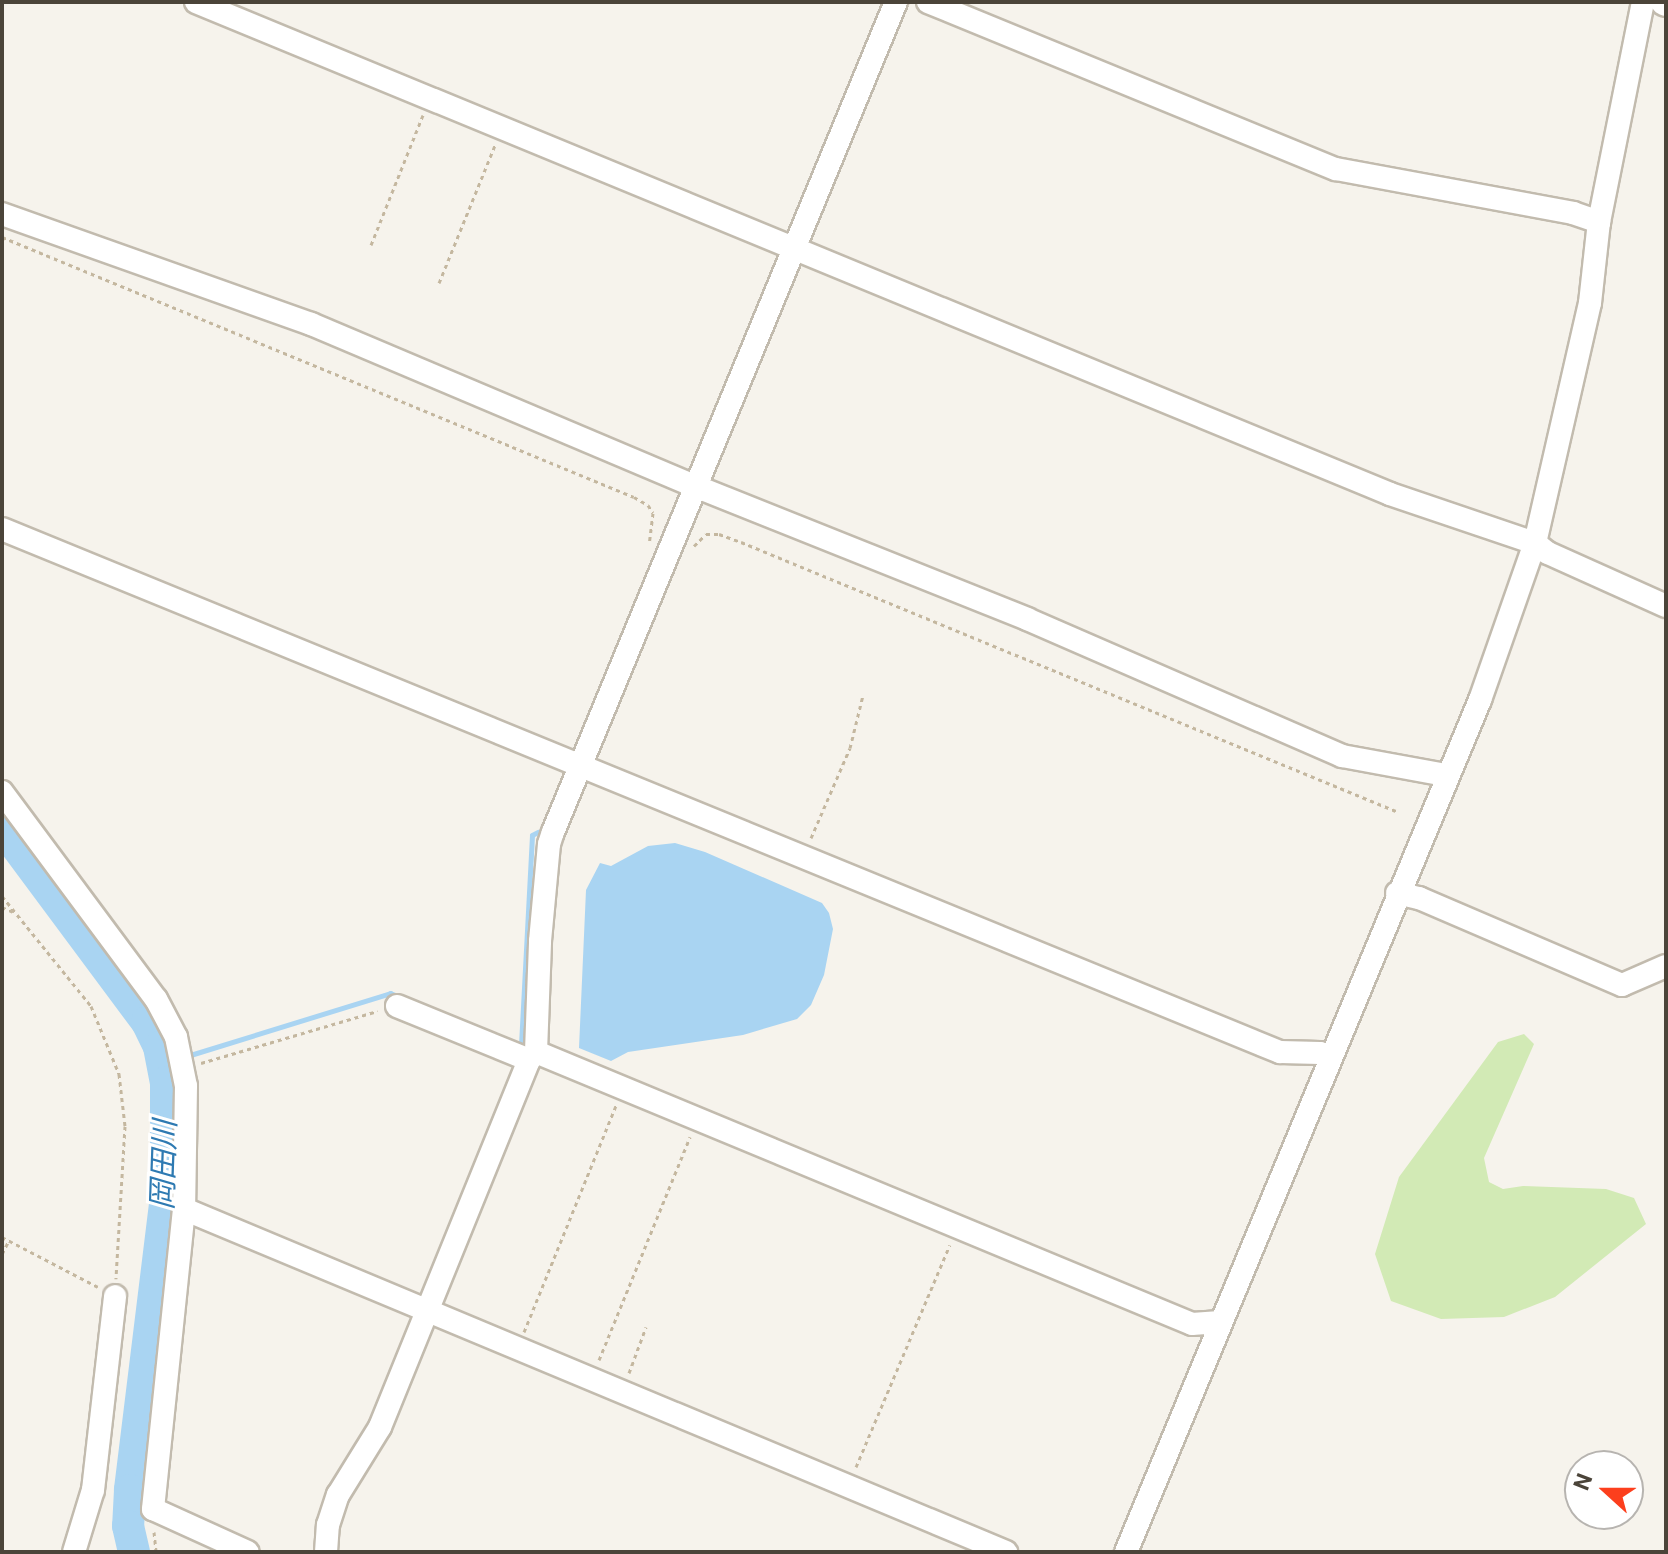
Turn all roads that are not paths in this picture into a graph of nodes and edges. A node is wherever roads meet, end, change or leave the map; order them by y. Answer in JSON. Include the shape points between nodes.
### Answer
{"nodes":[{"id":1,"x":196,"y":2,"type":"edge"},
{"id":2,"x":896,"y":2,"type":"edge"},
{"id":3,"x":928,"y":2,"type":"edge"},
{"id":4,"x":1643,"y":2,"type":"edge"},
{"id":5,"x":2,"y":214,"type":"edge"},
{"id":6,"x":1599,"y":222,"type":"junction"},
{"id":7,"x":794,"y":251,"type":"junction"},
{"id":8,"x":695,"y":486,"type":"junction"},
{"id":9,"x":2,"y":529,"type":"edge"},
{"id":10,"x":1535,"y":543,"type":"junction"},
{"id":11,"x":1666,"y":606,"type":"edge"},
{"id":12,"x":577,"y":767,"type":"junction"},
{"id":13,"x":1446,"y":775,"type":"junction"},
{"id":14,"x":2,"y":792,"type":"edge"},
{"id":15,"x":1397,"y":893,"type":"junction"},
{"id":16,"x":1666,"y":966,"type":"edge"},
{"id":17,"x":397,"y":1006,"type":"road end"},
{"id":18,"x":532,"y":1056,"type":"junction"},
{"id":19,"x":1330,"y":1057,"type":"junction"},
{"id":20,"x":184,"y":1209,"type":"junction"},
{"id":21,"x":115,"y":1296,"type":"road end"},
{"id":22,"x":427,"y":1309,"type":"junction"},
{"id":23,"x":1220,"y":1322,"type":"junction"},
{"id":24,"x":74,"y":1552,"type":"edge"},
{"id":25,"x":248,"y":1552,"type":"edge"},
{"id":26,"x":326,"y":1552,"type":"edge"},
{"id":27,"x":1006,"y":1552,"type":"edge"},
{"id":28,"x":1126,"y":1552,"type":"edge"}],
"edges":[{"from":1,"to":7,"type":"street"},
{"from":2,"to":7,"type":"street"},
{"from":3,"to":6,"type":"street","via":[[1336,169]]},
{"from":4,"to":6,"type":"street"},
{"from":5,"to":8,"type":"street","via":[[311,324]]},
{"from":6,"to":10,"type":"street","via":[[1590,303]]},
{"from":7,"to":8,"type":"street"},
{"from":7,"to":10,"type":"street","via":[[1390,494]]},
{"from":8,"to":12,"type":"street"},
{"from":8,"to":13,"type":"street","via":[[1027,619],[1342,756]]},
{"from":9,"to":12,"type":"street"},
{"from":10,"to":11,"type":"street"},
{"from":10,"to":13,"type":"street","via":[[1480,700]]},
{"from":12,"to":18,"type":"street","via":[[549,844]]},
{"from":12,"to":19,"type":"street","via":[[1280,1052]]},
{"from":13,"to":15,"type":"street"},
{"from":14,"to":20,"type":"street","via":[[156,999],[176,1037],[186,1086]]},
{"from":15,"to":16,"type":"street","via":[[1622,985]]},
{"from":15,"to":19,"type":"street"},
{"from":17,"to":18,"type":"street"},
{"from":18,"to":22,"type":"street"},
{"from":18,"to":23,"type":"street","via":[[624,1087],[1192,1324]]},
{"from":19,"to":23,"type":"street"},
{"from":20,"to":22,"type":"street"},
{"from":20,"to":25,"type":"street","via":[[153,1509]]},
{"from":21,"to":24,"type":"street","via":[[93,1490]]},
{"from":22,"to":26,"type":"street","via":[[380,1427],[338,1495]]},
{"from":22,"to":27,"type":"street"},
{"from":23,"to":28,"type":"street"}]}
